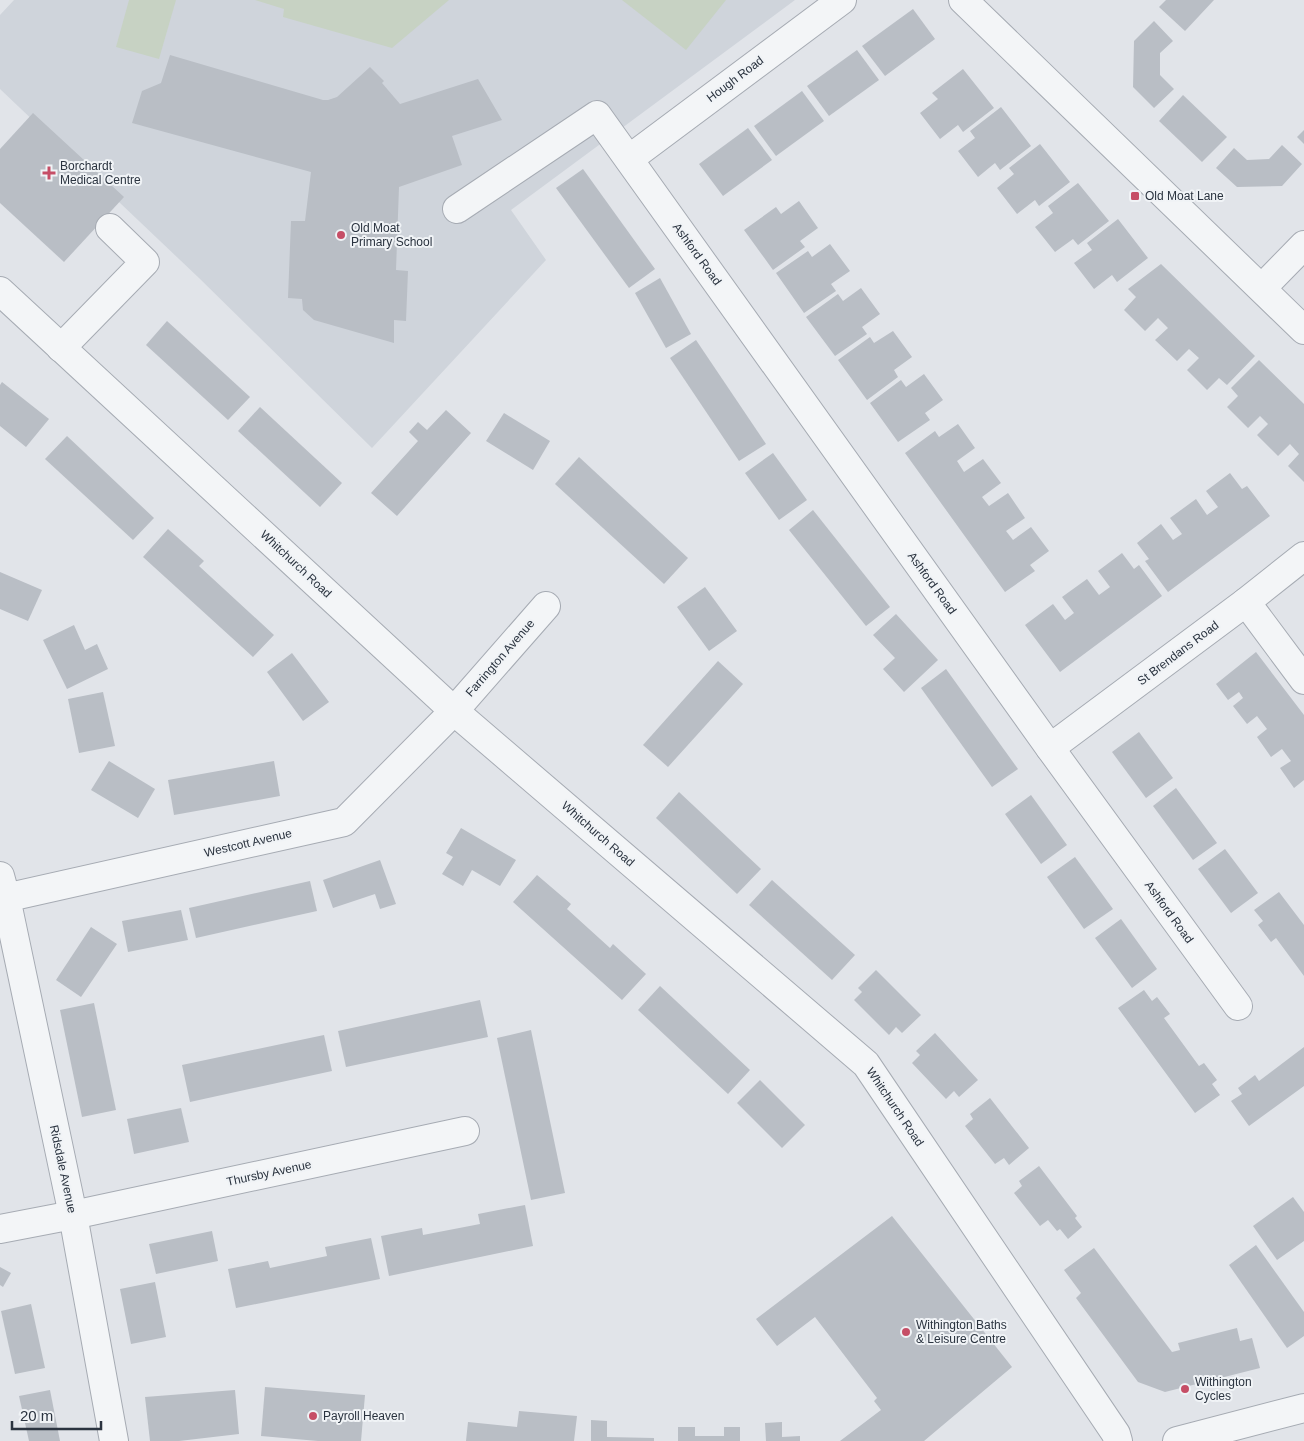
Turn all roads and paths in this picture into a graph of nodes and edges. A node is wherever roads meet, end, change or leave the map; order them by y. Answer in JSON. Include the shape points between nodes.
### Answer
{"nodes":[{"id":1,"x":842,"y":0,"type":"edge"},
{"id":2,"x":967,"y":1,"type":"edge"},
{"id":3,"x":628,"y":159,"type":"junction"},
{"id":4,"x":457,"y":209,"type":"dead end"},
{"id":5,"x":110,"y":228,"type":"dead end"},
{"id":6,"x":1304,"y":245,"type":"edge"},
{"id":7,"x":1262,"y":288,"type":"junction"},
{"id":8,"x":0,"y":292,"type":"edge"},
{"id":9,"x":1304,"y":330,"type":"edge"},
{"id":10,"x":61,"y":348,"type":"junction"},
{"id":11,"x":1304,"y":556,"type":"edge"},
{"id":12,"x":1246,"y":602,"type":"junction"},
{"id":13,"x":546,"y":606,"type":"dead end"},
{"id":14,"x":1304,"y":680,"type":"edge"},
{"id":15,"x":454,"y":710,"type":"junction"},
{"id":16,"x":1050,"y":748,"type":"junction"},
{"id":17,"x":2,"y":891,"type":"edge"},
{"id":18,"x":1238,"y":1006,"type":"dead end"},
{"id":19,"x":465,"y":1131,"type":"dead end"},
{"id":20,"x":73,"y":1215,"type":"junction"},
{"id":21,"x":0,"y":1229,"type":"edge"},
{"id":22,"x":1304,"y":1408,"type":"edge"},
{"id":23,"x":114,"y":1441,"type":"edge"},
{"id":24,"x":1118,"y":1441,"type":"edge"},
{"id":25,"x":1177,"y":1441,"type":"edge"}],
"edges":[{"from":1,"to":3,"type":"street","name":"Hough Road"},
{"from":2,"to":7,"type":"street"},
{"from":3,"to":4,"type":"street","name":"Ashford Road","via":[[597,115]]},
{"from":3,"to":16,"type":"street","name":"Ashford Road"},
{"from":5,"to":10,"type":"street","via":[[145,262]]},
{"from":6,"to":7,"type":"street"},
{"from":7,"to":9,"type":"street"},
{"from":8,"to":10,"type":"street","name":"Whitchurch Road"},
{"from":10,"to":15,"type":"street","name":"Whitchurch Road"},
{"from":11,"to":12,"type":"street","name":"St Brendans Road"},
{"from":12,"to":14,"type":"street"},
{"from":12,"to":16,"type":"street","name":"St Brendans Road"},
{"from":13,"to":15,"type":"street","name":"Farrington Avenue"},
{"from":15,"to":17,"type":"street","name":"Westcott Avenue","via":[[344,822]]},
{"from":15,"to":24,"type":"street","name":"Whitchurch Road","via":[[866,1064]]},
{"from":16,"to":18,"type":"street","name":"Ashford Road"},
{"from":17,"to":20,"type":"street","name":"Ridsdale Avenue"},
{"from":19,"to":20,"type":"street","name":"Thursby Avenue"},
{"from":20,"to":21,"type":"street","name":"Thursby Avenue"},
{"from":20,"to":23,"type":"street","name":"Ridsdale Avenue"},
{"from":22,"to":25,"type":"street"}]}
